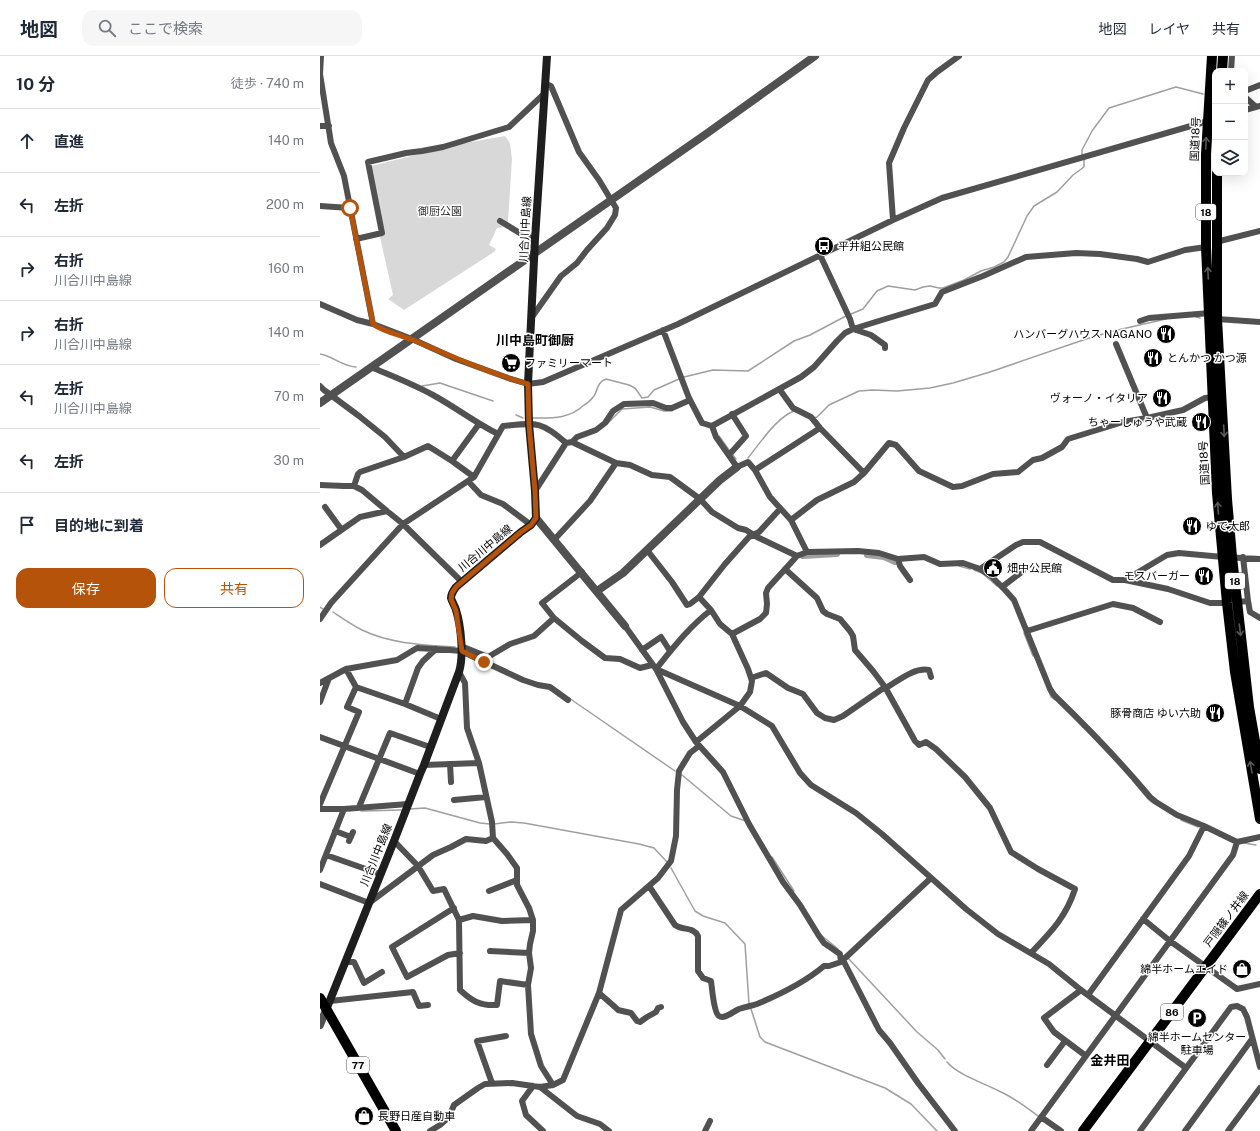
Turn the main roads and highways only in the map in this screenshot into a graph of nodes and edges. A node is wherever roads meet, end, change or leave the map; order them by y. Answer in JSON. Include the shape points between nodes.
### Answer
{"nodes":[{"id":1,"x":547,"y":56,"type":"edge"},
{"id":2,"x":1212,"y":56,"type":"edge"},
{"id":3,"x":1223,"y":56,"type":"edge"},
{"id":4,"x":1222,"y":68,"type":"edge"},
{"id":5,"x":1211,"y":120,"type":"edge"},
{"id":6,"x":1217,"y":176,"type":"edge"},
{"id":7,"x":1213,"y":316,"type":"junction"},
{"id":8,"x":1227,"y":557,"type":"junction"},
{"id":9,"x":1232,"y":602,"type":"junction"},
{"id":10,"x":1260,"y":769,"type":"edge"},
{"id":11,"x":1260,"y":819,"type":"edge"},
{"id":12,"x":1260,"y":894,"type":"edge"},
{"id":13,"x":1260,"y":901,"type":"edge"},
{"id":14,"x":1250,"y":908,"type":"junction"},
{"id":15,"x":320,"y":998,"type":"edge"},
{"id":16,"x":328,"y":1005,"type":"junction"},
{"id":17,"x":396,"y":1131,"type":"edge"},
{"id":18,"x":1083,"y":1131,"type":"edge"}],
"edges":[{"from":1,"to":16,"type":"main road","name":"川合川中島線","via":[[528,384],[536,518],[452,593],[462,664]]},
{"from":2,"to":5,"type":"main road","name":"国道18号","number":"18"},
{"from":3,"to":4,"type":"main road"},
{"from":7,"to":5,"type":"main road","name":"国道18号","number":"18","one_way":true,"via":[[1206,248],[1206,154]]},
{"from":6,"to":7,"type":"main road","name":"国道18号","number":"18"},
{"from":7,"to":8,"type":"main road","name":"国道18号","number":"18","one_way":true,"via":[[1227,499]]},
{"from":8,"to":7,"type":"main road","name":"国道18号","number":"18","one_way":true,"via":[[1217,493]]},
{"from":8,"to":9,"type":"main road","name":"国道18号","number":"18"},
{"from":9,"to":10,"type":"main road","name":"国道18号","number":"18","one_way":true},
{"from":11,"to":9,"type":"main road","name":"国道18号","number":"18","one_way":true,"via":[[1235,672]]},
{"from":12,"to":14,"type":"main road","name":"戸隠篠ノ井線","number":"86"},
{"from":13,"to":14,"type":"main road"},
{"from":14,"to":18,"type":"main road","name":"戸隠篠ノ井線","number":"86"},
{"from":15,"to":16,"type":"main road","number":"77"},
{"from":16,"to":17,"type":"main road","number":"77"}]}
